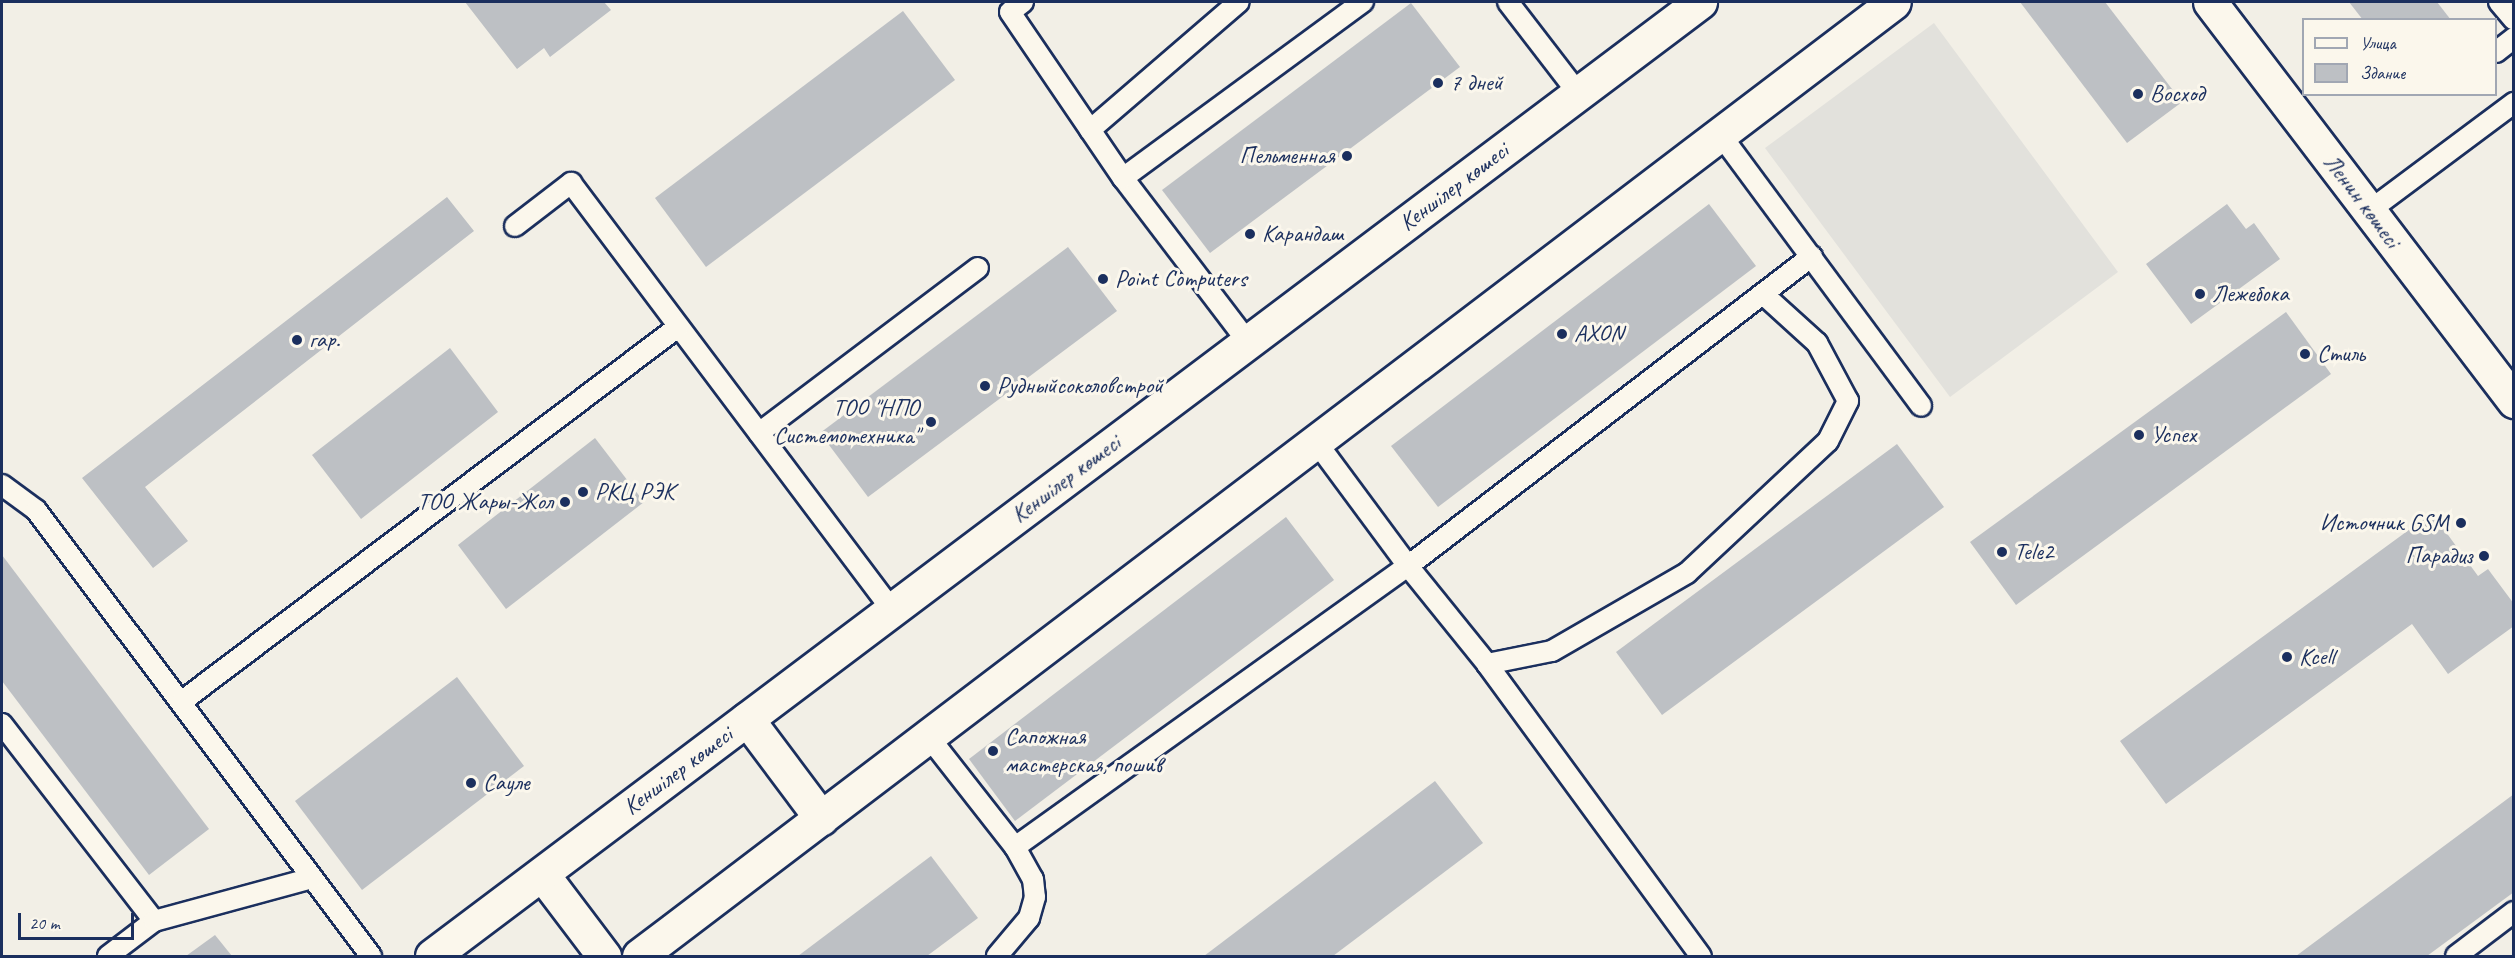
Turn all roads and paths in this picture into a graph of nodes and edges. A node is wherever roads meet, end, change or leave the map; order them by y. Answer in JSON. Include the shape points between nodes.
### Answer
{"nodes":[{"id":1,"x":1023,"y":2,"type":"edge"},
{"id":2,"x":1239,"y":2,"type":"edge"},
{"id":3,"x":1363,"y":2,"type":"edge"},
{"id":4,"x":1508,"y":2,"type":"edge"},
{"id":5,"x":1700,"y":2,"type":"edge"},
{"id":6,"x":1894,"y":2,"type":"edge"},
{"id":7,"x":2210,"y":2,"type":"edge"},
{"id":8,"x":2499,"y":2,"type":"edge"},
{"id":9,"x":2514,"y":20,"type":"edge"},
{"id":10,"x":2514,"y":38,"type":"edge"},
{"id":11,"x":2497,"y":51,"type":"edge"},
{"id":12,"x":1578,"y":93,"type":"junction"},
{"id":13,"x":2514,"y":103,"type":"edge"},
{"id":14,"x":1090,"y":130,"type":"junction"},
{"id":15,"x":1720,"y":134,"type":"junction"},
{"id":16,"x":1123,"y":178,"type":"junction"},
{"id":17,"x":2369,"y":211,"type":"junction"},
{"id":18,"x":515,"y":226,"type":"dead end"},
{"id":19,"x":1812,"y":256,"type":"junction"},
{"id":20,"x":978,"y":268,"type":"dead end"},
{"id":21,"x":1764,"y":294,"type":"junction"},
{"id":22,"x":678,"y":327,"type":"junction"},
{"id":23,"x":1248,"y":342,"type":"junction"},
{"id":24,"x":2514,"y":401,"type":"edge"},
{"id":25,"x":1921,"y":406,"type":"dead end"},
{"id":26,"x":759,"y":433,"type":"junction"},
{"id":27,"x":1317,"y":443,"type":"junction"},
{"id":28,"x":2,"y":485,"type":"edge"},
{"id":29,"x":1408,"y":567,"type":"junction"},
{"id":30,"x":892,"y":610,"type":"junction"},
{"id":31,"x":1487,"y":664,"type":"junction"},
{"id":32,"x":181,"y":702,"type":"junction"},
{"id":33,"x":747,"y":719,"type":"junction"},
{"id":34,"x":2,"y":724,"type":"edge"},
{"id":35,"x":928,"y":736,"type":"junction"},
{"id":36,"x":821,"y":818,"type":"junction"},
{"id":37,"x":1015,"y":847,"type":"junction"},
{"id":38,"x":542,"y":874,"type":"junction"},
{"id":39,"x":312,"y":878,"type":"junction"},
{"id":40,"x":2514,"y":912,"type":"edge"},
{"id":41,"x":154,"y":921,"type":"junction"},
{"id":42,"x":108,"y":957,"type":"edge"},
{"id":43,"x":371,"y":957,"type":"edge"},
{"id":44,"x":432,"y":957,"type":"edge"},
{"id":45,"x":604,"y":957,"type":"edge"},
{"id":46,"x":639,"y":957,"type":"edge"},
{"id":47,"x":998,"y":957,"type":"edge"},
{"id":48,"x":1701,"y":957,"type":"edge"},
{"id":49,"x":2456,"y":957,"type":"edge"}],
"edges":[{"from":1,"to":14,"type":"lane","via":[[1010,12]]},
{"from":2,"to":14,"type":"lane"},
{"from":3,"to":16,"type":"lane"},
{"from":4,"to":12,"type":"lane"},
{"from":5,"to":12,"type":"street","name":"Кеншілер көшесі"},
{"from":6,"to":15,"type":"street"},
{"from":7,"to":17,"type":"street","name":"Ленин көшесі"},
{"from":8,"to":9,"type":"lane"},
{"from":10,"to":11,"type":"lane"},
{"from":12,"to":23,"type":"street","name":"Кеншілер көшесі"},
{"from":13,"to":17,"type":"lane"},
{"from":14,"to":16,"type":"lane"},
{"from":15,"to":19,"type":"lane"},
{"from":15,"to":27,"type":"street"},
{"from":16,"to":23,"type":"lane"},
{"from":17,"to":24,"type":"street","name":"Ленин көшесі"},
{"from":18,"to":22,"type":"lane","via":[[571,183]]},
{"from":19,"to":21,"type":"lane"},
{"from":19,"to":25,"type":"lane"},
{"from":20,"to":26,"type":"lane"},
{"from":21,"to":29,"type":"lane"},
{"from":21,"to":31,"type":"lane","via":[[1816,343],[1848,401],[1828,441],[1687,573],[1552,651]]},
{"from":22,"to":26,"type":"lane"},
{"from":22,"to":32,"type":"lane"},
{"from":23,"to":30,"type":"street","name":"Кеншілер көшесі"},
{"from":26,"to":30,"type":"lane"},
{"from":27,"to":29,"type":"lane"},
{"from":27,"to":35,"type":"street"},
{"from":28,"to":32,"type":"lane","via":[[36,510]]},
{"from":29,"to":31,"type":"lane"},
{"from":29,"to":37,"type":"lane"},
{"from":30,"to":33,"type":"street","name":"Кеншілер көшесі"},
{"from":31,"to":48,"type":"lane"},
{"from":32,"to":39,"type":"lane"},
{"from":33,"to":36,"type":"street"},
{"from":33,"to":38,"type":"street","name":"Кеншілер көшесі"},
{"from":34,"to":41,"type":"lane"},
{"from":35,"to":36,"type":"street"},
{"from":35,"to":37,"type":"lane"},
{"from":36,"to":46,"type":"street"},
{"from":37,"to":47,"type":"lane","via":[[1033,879],[1035,897],[1029,918]]},
{"from":38,"to":44,"type":"street","name":"Кеншілер көшесі"},
{"from":38,"to":45,"type":"street"},
{"from":39,"to":41,"type":"lane"},
{"from":39,"to":43,"type":"lane"},
{"from":40,"to":49,"type":"lane"},
{"from":41,"to":42,"type":"lane"}]}
